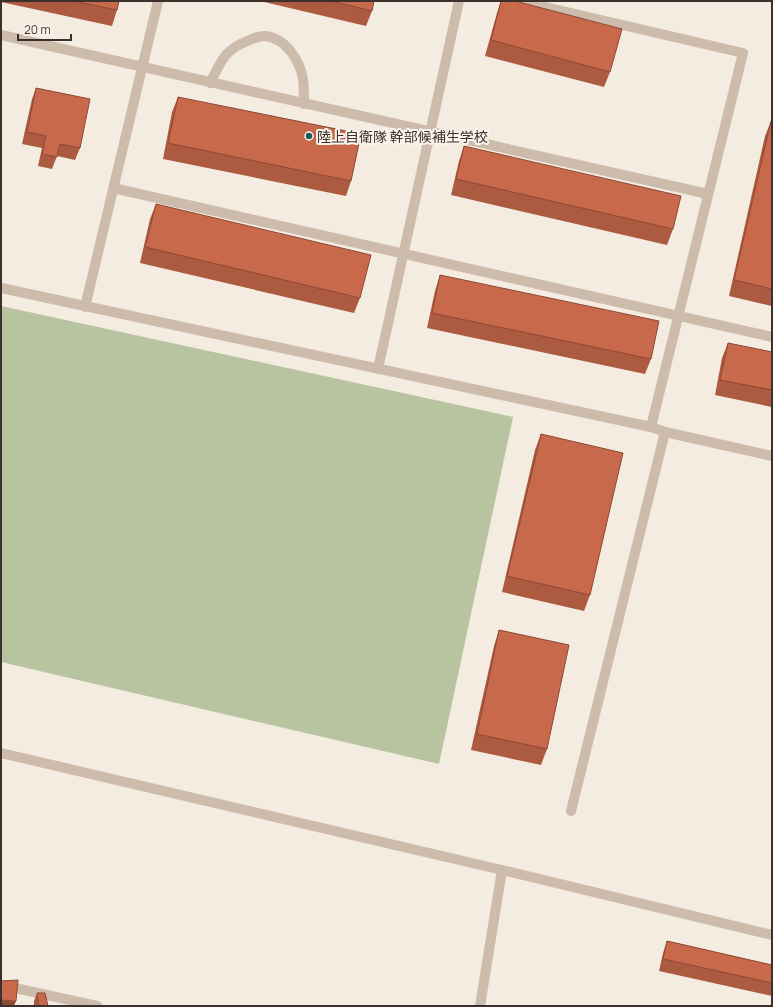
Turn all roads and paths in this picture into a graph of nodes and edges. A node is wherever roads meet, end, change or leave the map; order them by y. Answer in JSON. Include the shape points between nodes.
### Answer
{"nodes":[{"id":1,"x":158,"y":1,"type":"edge"},
{"id":2,"x":459,"y":1,"type":"edge"},
{"id":3,"x":519,"y":1,"type":"edge"},
{"id":4,"x":1,"y":36,"type":"edge"},
{"id":5,"x":142,"y":68,"type":"junction"},
{"id":6,"x":210,"y":83,"type":"junction"},
{"id":7,"x":304,"y":104,"type":"junction"},
{"id":8,"x":430,"y":132,"type":"junction"},
{"id":9,"x":113,"y":188,"type":"junction"},
{"id":10,"x":708,"y":194,"type":"junction"},
{"id":11,"x":403,"y":253,"type":"junction"},
{"id":12,"x":1,"y":288,"type":"edge"},
{"id":13,"x":85,"y":307,"type":"junction"},
{"id":14,"x":678,"y":315,"type":"junction"},
{"id":15,"x":772,"y":337,"type":"edge"},
{"id":16,"x":378,"y":369,"type":"junction"},
{"id":17,"x":651,"y":427,"type":"junction"},
{"id":18,"x":665,"y":432,"type":"junction"},
{"id":19,"x":772,"y":456,"type":"edge"},
{"id":20,"x":1,"y":754,"type":"edge"},
{"id":21,"x":571,"y":811,"type":"dead end"},
{"id":22,"x":502,"y":870,"type":"junction"},
{"id":23,"x":772,"y":935,"type":"edge"},
{"id":24,"x":1,"y":985,"type":"edge"},
{"id":25,"x":97,"y":1006,"type":"edge"},
{"id":26,"x":480,"y":1006,"type":"edge"}],
"edges":[{"from":1,"to":5,"type":"street"},
{"from":2,"to":8,"type":"street"},
{"from":3,"to":10,"type":"street","via":[[742,53]]},
{"from":4,"to":5,"type":"street"},
{"from":5,"to":6,"type":"street"},
{"from":5,"to":9,"type":"street"},
{"from":6,"to":7,"type":"street"},
{"from":6,"to":7,"type":"street","via":[[225,56],[239,44],[265,36],[288,48],[296,59],[303,81]]},
{"from":7,"to":8,"type":"street"},
{"from":8,"to":10,"type":"street"},
{"from":8,"to":11,"type":"street"},
{"from":9,"to":11,"type":"street"},
{"from":9,"to":13,"type":"street"},
{"from":10,"to":14,"type":"street"},
{"from":11,"to":14,"type":"street"},
{"from":11,"to":16,"type":"street"},
{"from":12,"to":13,"type":"street"},
{"from":13,"to":16,"type":"street"},
{"from":14,"to":15,"type":"street"},
{"from":14,"to":17,"type":"street"},
{"from":16,"to":17,"type":"street"},
{"from":17,"to":18,"type":"street"},
{"from":18,"to":19,"type":"street"},
{"from":18,"to":21,"type":"street"},
{"from":20,"to":22,"type":"street"},
{"from":22,"to":23,"type":"street"},
{"from":22,"to":26,"type":"street"},
{"from":24,"to":25,"type":"street"}]}
